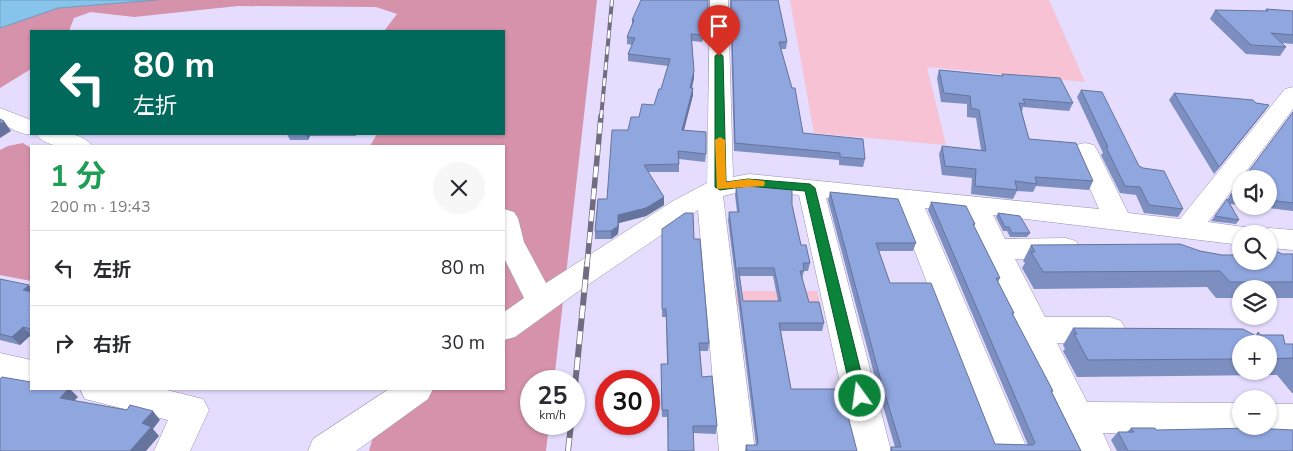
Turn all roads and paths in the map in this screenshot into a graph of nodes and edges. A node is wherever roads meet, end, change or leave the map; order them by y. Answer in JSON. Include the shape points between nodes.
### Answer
{"nodes":[{"id":1,"x":719,"y":0,"type":"edge"},
{"id":2,"x":1289,"y":105,"type":"edge"},
{"id":3,"x":0,"y":115,"type":"edge"},
{"id":4,"x":30,"y":128,"type":"edge"},
{"id":5,"x":51,"y":135,"type":"edge"},
{"id":6,"x":77,"y":145,"type":"edge"},
{"id":7,"x":1086,"y":150,"type":"dead end"},
{"id":8,"x":810,"y":188,"type":"junction"},
{"id":9,"x":715,"y":189,"type":"junction"},
{"id":10,"x":907,"y":197,"type":"junction"},
{"id":11,"x":974,"y":204,"type":"junction"},
{"id":12,"x":1118,"y":221,"type":"junction"},
{"id":13,"x":505,"y":222,"type":"edge"},
{"id":14,"x":1232,"y":237,"type":"edge"},
{"id":15,"x":1277,"y":239,"type":"edge"},
{"id":16,"x":1293,"y":240,"type":"edge"},
{"id":17,"x":1195,"y":247,"type":"junction"},
{"id":18,"x":1094,"y":248,"type":"edge"},
{"id":19,"x":1133,"y":248,"type":"edge"},
{"id":20,"x":994,"y":249,"type":"junction"},
{"id":21,"x":1232,"y":256,"type":"edge"},
{"id":22,"x":1277,"y":258,"type":"edge"},
{"id":23,"x":1293,"y":259,"type":"edge"},
{"id":24,"x":541,"y":302,"type":"junction"},
{"id":25,"x":505,"y":327,"type":"edge"},
{"id":26,"x":1034,"y":330,"type":"junction"},
{"id":27,"x":1143,"y":330,"type":"edge"},
{"id":28,"x":0,"y":367,"type":"edge"},
{"id":29,"x":30,"y":374,"type":"edge"},
{"id":30,"x":102,"y":390,"type":"edge"},
{"id":31,"x":415,"y":390,"type":"edge"},
{"id":32,"x":1076,"y":416,"type":"junction"},
{"id":33,"x":1232,"y":419,"type":"edge"},
{"id":34,"x":1277,"y":420,"type":"edge"},
{"id":35,"x":1293,"y":420,"type":"edge"},
{"id":36,"x":172,"y":451,"type":"edge"},
{"id":37,"x":326,"y":451,"type":"edge"},
{"id":38,"x":737,"y":451,"type":"edge"},
{"id":39,"x":873,"y":451,"type":"edge"},
{"id":40,"x":1010,"y":451,"type":"edge"},
{"id":41,"x":1092,"y":451,"type":"edge"}],
"edges":[{"from":1,"to":9,"type":"street"},
{"from":2,"to":17,"type":"street"},
{"from":3,"to":4,"type":"street"},
{"from":5,"to":6,"type":"street"},
{"from":7,"to":12,"type":"street"},
{"from":8,"to":9,"type":"street","via":[[748,182]]},
{"from":8,"to":10,"type":"street"},
{"from":8,"to":39,"type":"street"},
{"from":9,"to":24,"type":"street","via":[[682,207]]},
{"from":9,"to":38,"type":"street"},
{"from":10,"to":11,"type":"street"},
{"from":10,"to":40,"type":"street"},
{"from":11,"to":12,"type":"street"},
{"from":11,"to":20,"type":"street"},
{"from":12,"to":17,"type":"street"},
{"from":13,"to":24,"type":"street","via":[[510,242]]},
{"from":14,"to":17,"type":"street"},
{"from":15,"to":16,"type":"street"},
{"from":17,"to":19,"type":"street"},
{"from":17,"to":21,"type":"street"},
{"from":18,"to":20,"type":"street"},
{"from":20,"to":26,"type":"street"},
{"from":22,"to":23,"type":"street"},
{"from":24,"to":25,"type":"street"},
{"from":26,"to":27,"type":"street"},
{"from":26,"to":32,"type":"street"},
{"from":28,"to":29,"type":"street"},
{"from":30,"to":36,"type":"street","via":[[191,410]]},
{"from":31,"to":37,"type":"street"},
{"from":32,"to":33,"type":"street"},
{"from":32,"to":41,"type":"street"},
{"from":34,"to":35,"type":"street"}]}
